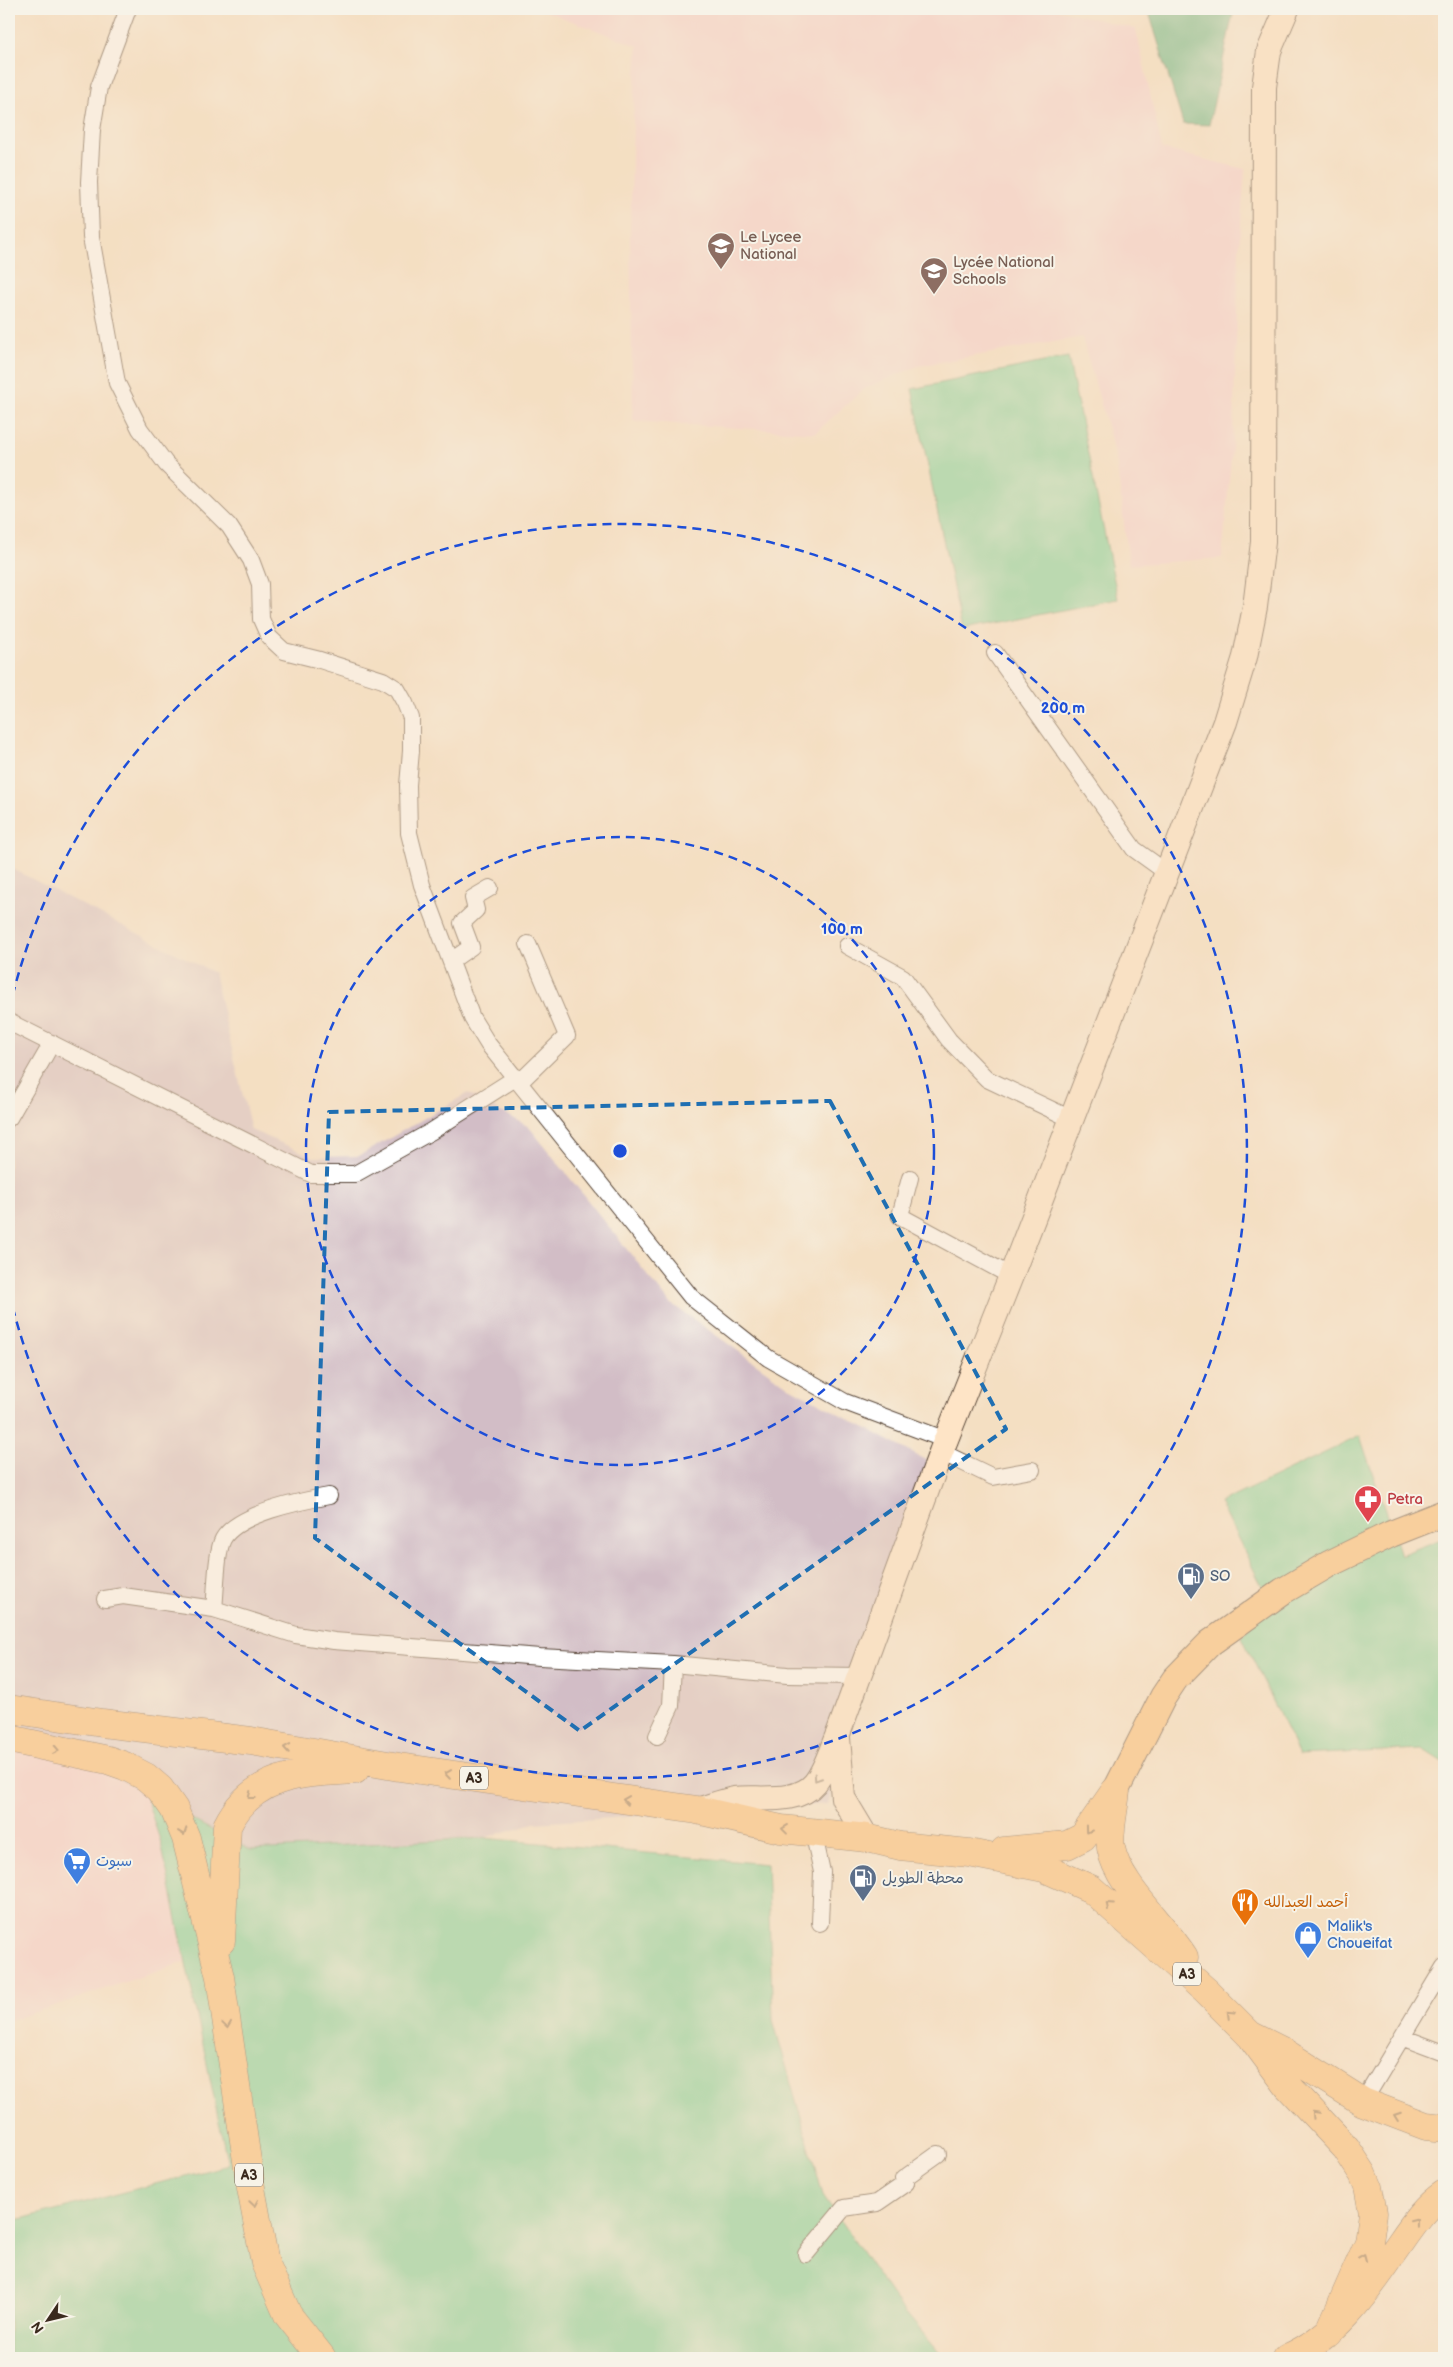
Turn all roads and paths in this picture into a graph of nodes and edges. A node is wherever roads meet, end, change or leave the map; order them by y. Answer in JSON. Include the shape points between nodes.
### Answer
{"nodes":[{"id":1,"x":128,"y":9,"type":"edge"},
{"id":2,"x":1287,"y":9,"type":"edge"},
{"id":3,"x":995,"y":653,"type":"dead end"},
{"id":4,"x":1166,"y":872,"type":"junction"},
{"id":5,"x":490,"y":888,"type":"dead end"},
{"id":6,"x":528,"y":944,"type":"dead end"},
{"id":7,"x":847,"y":946,"type":"dead end"},
{"id":8,"x":451,"y":961,"type":"junction"},
{"id":9,"x":9,"y":1022,"type":"edge"},
{"id":10,"x":52,"y":1043,"type":"junction"},
{"id":11,"x":518,"y":1079,"type":"junction"},
{"id":12,"x":9,"y":1118,"type":"edge"},
{"id":13,"x":1071,"y":1119,"type":"junction"},
{"id":14,"x":910,"y":1178,"type":"dead end"},
{"id":15,"x":1011,"y":1276,"type":"junction"},
{"id":16,"x":943,"y":1446,"type":"junction"},
{"id":17,"x":1032,"y":1470,"type":"dead end"},
{"id":18,"x":329,"y":1496,"type":"dead end"},
{"id":19,"x":1444,"y":1513,"type":"edge"},
{"id":20,"x":105,"y":1600,"type":"dead end"},
{"id":21,"x":214,"y":1609,"type":"junction"},
{"id":22,"x":673,"y":1664,"type":"junction"},
{"id":23,"x":858,"y":1676,"type":"junction"},
{"id":24,"x":9,"y":1709,"type":"edge"},
{"id":25,"x":838,"y":1734,"type":"junction"},
{"id":26,"x":657,"y":1736,"type":"dead end"},
{"id":27,"x":9,"y":1739,"type":"edge"},
{"id":28,"x":399,"y":1767,"type":"junction"},
{"id":29,"x":1116,"y":1790,"type":"junction"},
{"id":30,"x":697,"y":1810,"type":"junction"},
{"id":31,"x":813,"y":1831,"type":"junction"},
{"id":32,"x":867,"y":1838,"type":"junction"},
{"id":33,"x":969,"y":1853,"type":"junction"},
{"id":34,"x":820,"y":1923,"type":"dead end"},
{"id":35,"x":1444,"y":1968,"type":"edge"},
{"id":36,"x":220,"y":1977,"type":"junction"},
{"id":37,"x":1206,"y":1991,"type":"junction"},
{"id":38,"x":1250,"y":2035,"type":"junction"},
{"id":39,"x":1404,"y":2038,"type":"junction"},
{"id":40,"x":1444,"y":2053,"type":"edge"},
{"id":41,"x":1363,"y":2102,"type":"junction"},
{"id":42,"x":1444,"y":2128,"type":"edge"},
{"id":43,"x":938,"y":2154,"type":"dead end"},
{"id":44,"x":1444,"y":2194,"type":"edge"},
{"id":45,"x":806,"y":2254,"type":"dead end"},
{"id":46,"x":1329,"y":2333,"type":"junction"},
{"id":47,"x":322,"y":2358,"type":"edge"},
{"id":48,"x":1287,"y":2358,"type":"edge"}],
"edges":[{"from":1,"to":8,"type":"street","via":[[99,87],[89,182],[91,237],[117,383],[140,429],[166,464],[229,526],[251,560],[260,584],[262,619],[269,637],[284,651],[383,680],[397,689],[411,718],[409,833],[422,885]]},
{"from":2,"to":4,"type":"main road","via":[[1269,51],[1264,87],[1263,542],[1255,607],[1225,722]]},
{"from":3,"to":4,"type":"street","via":[[1134,849]]},
{"from":4,"to":13,"type":"main road"},
{"from":5,"to":8,"type":"street","via":[[473,898],[476,910],[462,923],[471,947]]},
{"from":6,"to":11,"type":"street","via":[[567,1036]]},
{"from":7,"to":13,"type":"street","via":[[903,977],[949,1040],[987,1079]]},
{"from":8,"to":11,"type":"street","via":[[472,1018],[488,1044]]},
{"from":9,"to":10,"type":"street"},
{"from":10,"to":11,"type":"street","via":[[311,1174],[355,1174]]},
{"from":10,"to":12,"type":"street"},
{"from":11,"to":16,"type":"street","via":[[691,1297],[768,1358],[803,1379],[844,1402]]},
{"from":13,"to":15,"type":"main road"},
{"from":14,"to":15,"type":"street","via":[[900,1216]]},
{"from":15,"to":16,"type":"main road"},
{"from":16,"to":17,"type":"street","via":[[993,1477]]},
{"from":16,"to":23,"type":"main road"},
{"from":18,"to":21,"type":"street","via":[[289,1503],[235,1526],[222,1540]]},
{"from":19,"to":29,"type":"main road","via":[[1329,1564],[1283,1591],[1210,1644],[1180,1674],[1163,1697]]},
{"from":20,"to":21,"type":"street","via":[[123,1596]]},
{"from":21,"to":22,"type":"street","via":[[296,1634],[334,1641]]},
{"from":22,"to":23,"type":"street","via":[[787,1675]]},
{"from":22,"to":26,"type":"street","via":[[671,1706]]},
{"from":23,"to":25,"type":"main road"},
{"from":28,"to":24,"type":"highway","number":"A3","one_way":true,"via":[[251,1741]]},
{"from":25,"to":30,"type":"main road","one_way":true,"via":[[822,1771],[806,1790],[785,1797],[733,1799]]},
{"from":25,"to":32,"type":"main road","via":[[843,1798]]},
{"from":27,"to":36,"type":"highway","number":"A3","one_way":true,"via":[[108,1760],[146,1777],[160,1789],[174,1809],[186,1838]]},
{"from":30,"to":28,"type":"highway","number":"A3","one_way":true},
{"from":28,"to":36,"type":"highway","one_way":true,"via":[[284,1777],[263,1786],[234,1812],[227,1826],[224,1853]]},
{"from":29,"to":33,"type":"highway","one_way":true,"via":[[1084,1837],[1067,1845]]},
{"from":29,"to":37,"type":"highway","via":[[1110,1847],[1119,1872],[1173,1939]]},
{"from":31,"to":30,"type":"highway","number":"A3","one_way":true,"via":[[781,1828]]},
{"from":31,"to":32,"type":"highway","number":"A3"},
{"from":31,"to":34,"type":"street","via":[[822,1872]]},
{"from":32,"to":33,"type":"highway","number":"A3","via":[[900,1846]]},
{"from":37,"to":33,"type":"highway","number":"A3","one_way":true,"via":[[1091,1889],[1044,1868]]},
{"from":35,"to":39,"type":"street"},
{"from":36,"to":47,"type":"highway","number":"A3","one_way":true,"via":[[265,2262],[288,2315]]},
{"from":38,"to":37,"type":"highway","number":"A3","one_way":true},
{"from":38,"to":41,"type":"highway","number":"A3","via":[[1282,2051]]},
{"from":46,"to":38,"type":"highway","one_way":true,"via":[[1369,2242],[1372,2213],[1368,2186],[1346,2148],[1288,2086]]},
{"from":39,"to":40,"type":"street"},
{"from":39,"to":41,"type":"street"},
{"from":42,"to":41,"type":"highway","number":"A3","one_way":true,"via":[[1426,2126]]},
{"from":43,"to":45,"type":"street","via":[[877,2203],[844,2208]]},
{"from":46,"to":44,"type":"highway","one_way":true,"via":[[1363,2294],[1421,2215]]},
{"from":46,"to":48,"type":"highway"}]}
